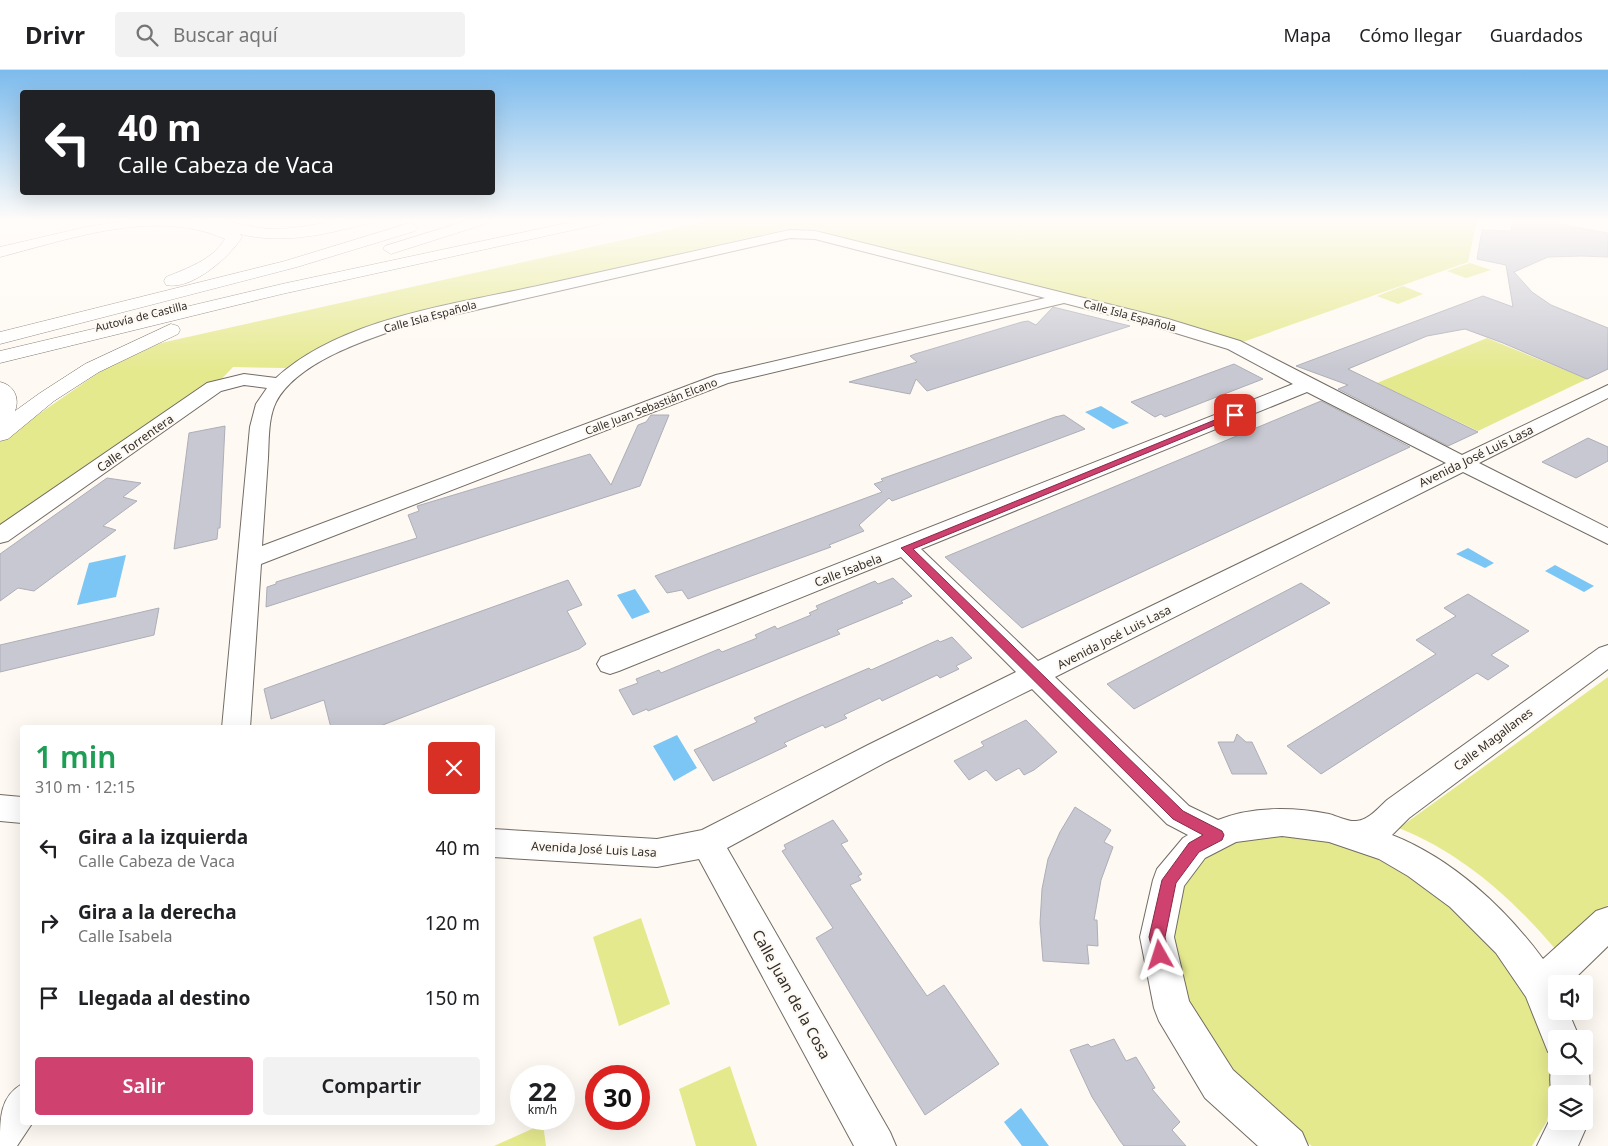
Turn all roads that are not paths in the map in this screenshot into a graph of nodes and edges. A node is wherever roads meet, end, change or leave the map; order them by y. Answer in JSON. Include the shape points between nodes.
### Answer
{"nodes":[{"id":1,"x":194,"y":270,"type":"edge"},
{"id":2,"x":219,"y":270,"type":"edge"},
{"id":3,"x":266,"y":270,"type":"edge"},
{"id":4,"x":315,"y":270,"type":"edge"},
{"id":5,"x":369,"y":270,"type":"edge"},
{"id":6,"x":621,"y":270,"type":"edge"},
{"id":7,"x":954,"y":270,"type":"edge"},
{"id":8,"x":361,"y":272,"type":"junction"},
{"id":9,"x":140,"y":294,"type":"junction"},
{"id":10,"x":1064,"y":298,"type":"junction"},
{"id":11,"x":0,"y":331,"type":"edge"},
{"id":12,"x":0,"y":338,"type":"edge"},
{"id":13,"x":0,"y":351,"type":"edge"},
{"id":14,"x":0,"y":357,"type":"edge"},
{"id":15,"x":281,"y":384,"type":"junction"},
{"id":16,"x":1308,"y":385,"type":"junction"},
{"id":17,"x":0,"y":388,"type":"edge"},
{"id":18,"x":1608,"y":391,"type":"edge"},
{"id":19,"x":0,"y":419,"type":"edge"},
{"id":20,"x":0,"y":434,"type":"edge"},
{"id":21,"x":1464,"y":463,"type":"junction"},
{"id":22,"x":0,"y":536,"type":"edge"},
{"id":23,"x":1608,"y":537,"type":"edge"},
{"id":24,"x":906,"y":548,"type":"junction"},
{"id":25,"x":251,"y":559,"type":"junction"},
{"id":26,"x":1608,"y":656,"type":"edge"},
{"id":27,"x":610,"y":664,"type":"dead end"},
{"id":28,"x":1035,"y":676,"type":"junction"},
{"id":29,"x":236,"y":725,"type":"edge"},
{"id":30,"x":0,"y":808,"type":"edge"},
{"id":31,"x":20,"y":810,"type":"edge"},
{"id":32,"x":1375,"y":837,"type":"junction"},
{"id":33,"x":1205,"y":841,"type":"junction"},
{"id":34,"x":495,"y":843,"type":"edge"},
{"id":35,"x":707,"y":843,"type":"junction"},
{"id":36,"x":1608,"y":923,"type":"edge"},
{"id":37,"x":1541,"y":973,"type":"junction"},
{"id":38,"x":1558,"y":1030,"type":"edge"},
{"id":39,"x":1565,"y":1130,"type":"edge"},
{"id":40,"x":876,"y":1146,"type":"edge"},
{"id":41,"x":1288,"y":1146,"type":"edge"},
{"id":42,"x":1558,"y":1146,"type":"edge"}],
"edges":[{"from":1,"to":9,"type":"highway"},
{"from":2,"to":9,"type":"highway"},
{"from":3,"to":12,"type":"highway","name":"Autovía de Castilla"},
{"from":4,"to":13,"type":"highway","name":"Autovía de Castilla"},
{"from":5,"to":8,"type":"highway"},
{"from":6,"to":15,"type":"street","name":"Calle Isla Española","via":[[405,321],[363,334],[315,357]]},
{"from":7,"to":10,"type":"street","name":"Calle Isla Española"},
{"from":8,"to":14,"type":"highway"},
{"from":8,"to":20,"type":"highway","via":[[239,305],[155,337],[71,381]]},
{"from":9,"to":11,"type":"highway"},
{"from":10,"to":16,"type":"street","name":"Calle Isla Española","via":[[1234,345]]},
{"from":10,"to":25,"type":"street","name":"Calle Juan Sebastián Elcano","via":[[722,379]]},
{"from":15,"to":22,"type":"street","name":"Calle Torrentera","via":[[244,379],[214,387]]},
{"from":15,"to":25,"type":"street","name":"Calle Isla Española","via":[[267,402],[260,427]]},
{"from":16,"to":21,"type":"street","name":"Calle Isla Española"},
{"from":16,"to":24,"type":"street","name":"Calle Isabela"},
{"from":17,"to":19,"type":"highway","via":[[7,399]]},
{"from":18,"to":21,"type":"street","name":"Avenida José Luis Lasa"},
{"from":21,"to":23,"type":"street","name":"Calle Isla Española"},
{"from":21,"to":28,"type":"street","name":"Avenida José Luis Lasa"},
{"from":24,"to":27,"type":"street","name":"Calle Isabela"},
{"from":24,"to":28,"type":"street"},
{"from":25,"to":29,"type":"street","name":"Calle Isla Española"},
{"from":26,"to":32,"type":"street","name":"Calle Magallanes","via":[[1398,809]]},
{"from":28,"to":33,"type":"street"},
{"from":28,"to":35,"type":"street","name":"Avenida José Luis Lasa","via":[[878,753]]},
{"from":30,"to":31,"type":"street"},
{"from":32,"to":33,"type":"street","via":[[1282,822],[1231,829]]},
{"from":32,"to":37,"type":"street","via":[[1462,896]]},
{"from":33,"to":41,"type":"street","via":[[1169,880],[1157,937],[1172,1008],[1219,1084]]},
{"from":34,"to":35,"type":"street","name":"Avenida José Luis Lasa","via":[[657,853]]},
{"from":35,"to":40,"type":"street","name":"Calle Juan de la Cosa"},
{"from":36,"to":37,"type":"street"},
{"from":37,"to":38,"type":"street"},
{"from":39,"to":42,"type":"street"}]}
